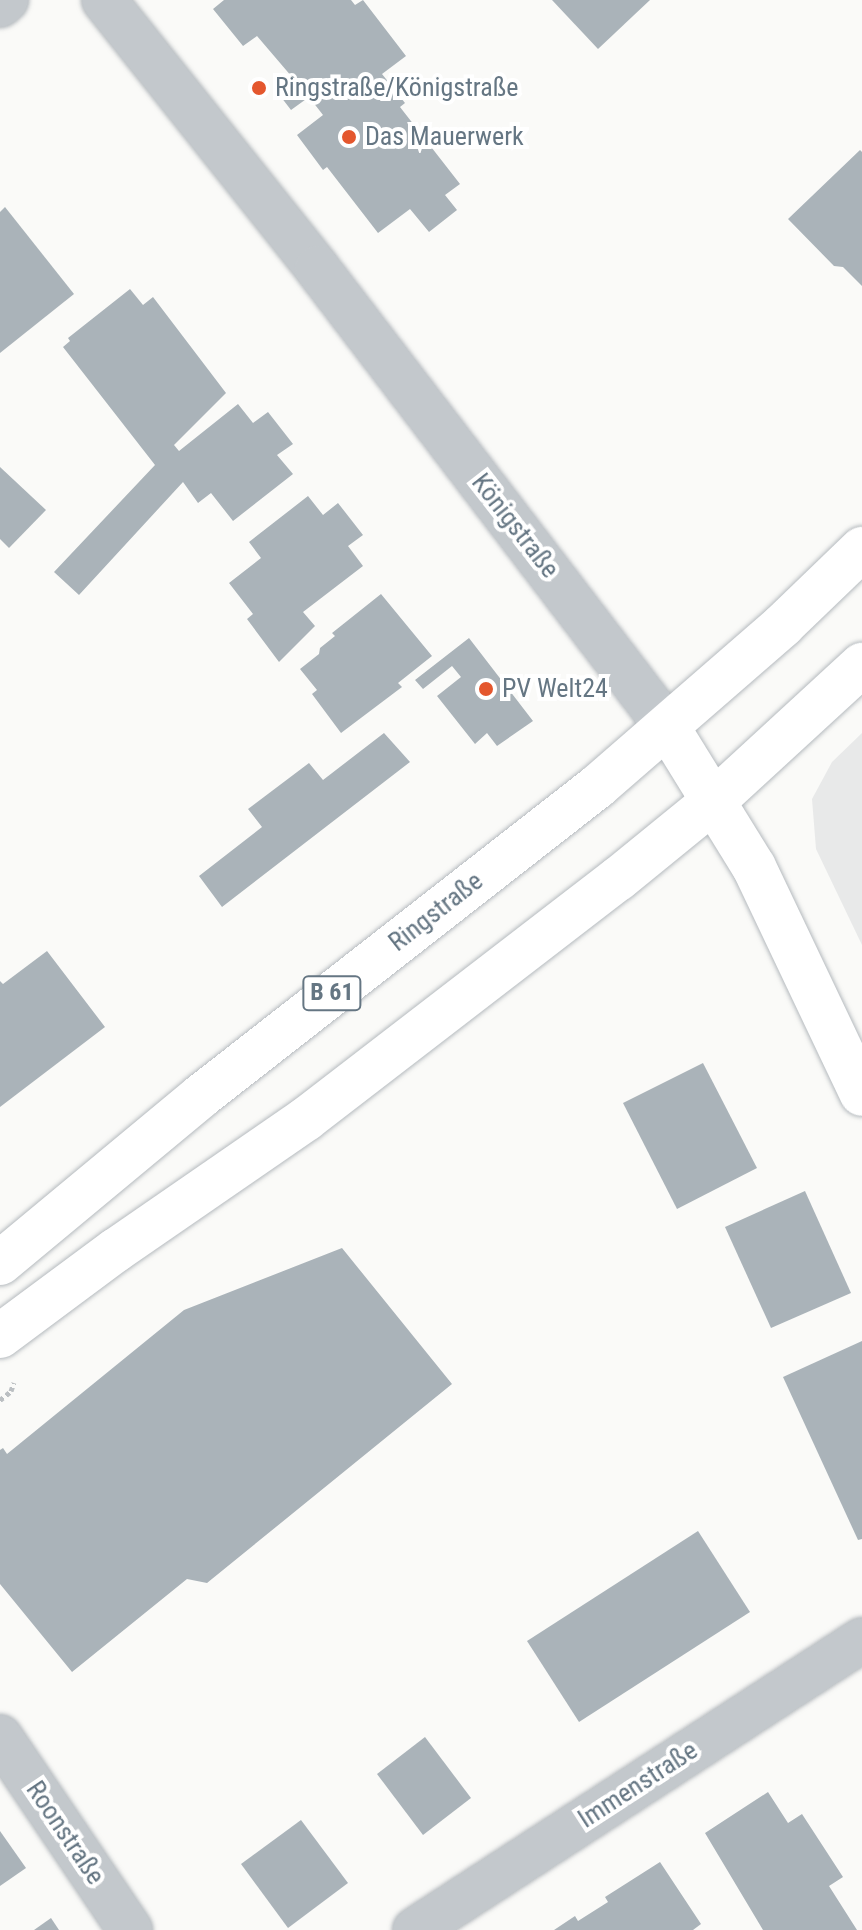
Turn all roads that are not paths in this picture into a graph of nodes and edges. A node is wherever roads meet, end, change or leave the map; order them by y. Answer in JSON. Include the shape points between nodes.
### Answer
{"nodes":[{"id":1,"x":6,"y":0,"type":"edge"},
{"id":2,"x":104,"y":0,"type":"edge"},
{"id":3,"x":0,"y":5,"type":"edge"},
{"id":4,"x":862,"y":549,"type":"edge"},
{"id":5,"x":862,"y":665,"type":"edge"},
{"id":6,"x":668,"y":728,"type":"junction"},
{"id":7,"x":715,"y":800,"type":"junction"},
{"id":8,"x":862,"y":1094,"type":"edge"},
{"id":9,"x":0,"y":1263,"type":"edge"},
{"id":10,"x":0,"y":1336,"type":"edge"},
{"id":11,"x":862,"y":1640,"type":"edge"},
{"id":12,"x":0,"y":1737,"type":"edge"},
{"id":13,"x":130,"y":1930,"type":"edge"},
{"id":14,"x":415,"y":1930,"type":"edge"}],
"edges":[{"from":1,"to":3,"type":"street"},
{"from":2,"to":6,"type":"street","name":"Königstraße","via":[[317,268]]},
{"from":4,"to":6,"type":"main road","name":"Ringstraße","number":"B 61"},
{"from":5,"to":7,"type":"main road"},
{"from":6,"to":7,"type":"main road","name":"Königstraße"},
{"from":6,"to":9,"type":"main road","name":"Ringstraße","number":"B 61","via":[[201,1096]]},
{"from":7,"to":8,"type":"main road","name":"Königstraße","via":[[754,867]]},
{"from":7,"to":10,"type":"main road","via":[[306,1119]]},
{"from":11,"to":14,"type":"street","name":"Immenstraße"},
{"from":12,"to":13,"type":"street","name":"Roonstraße"}]}
